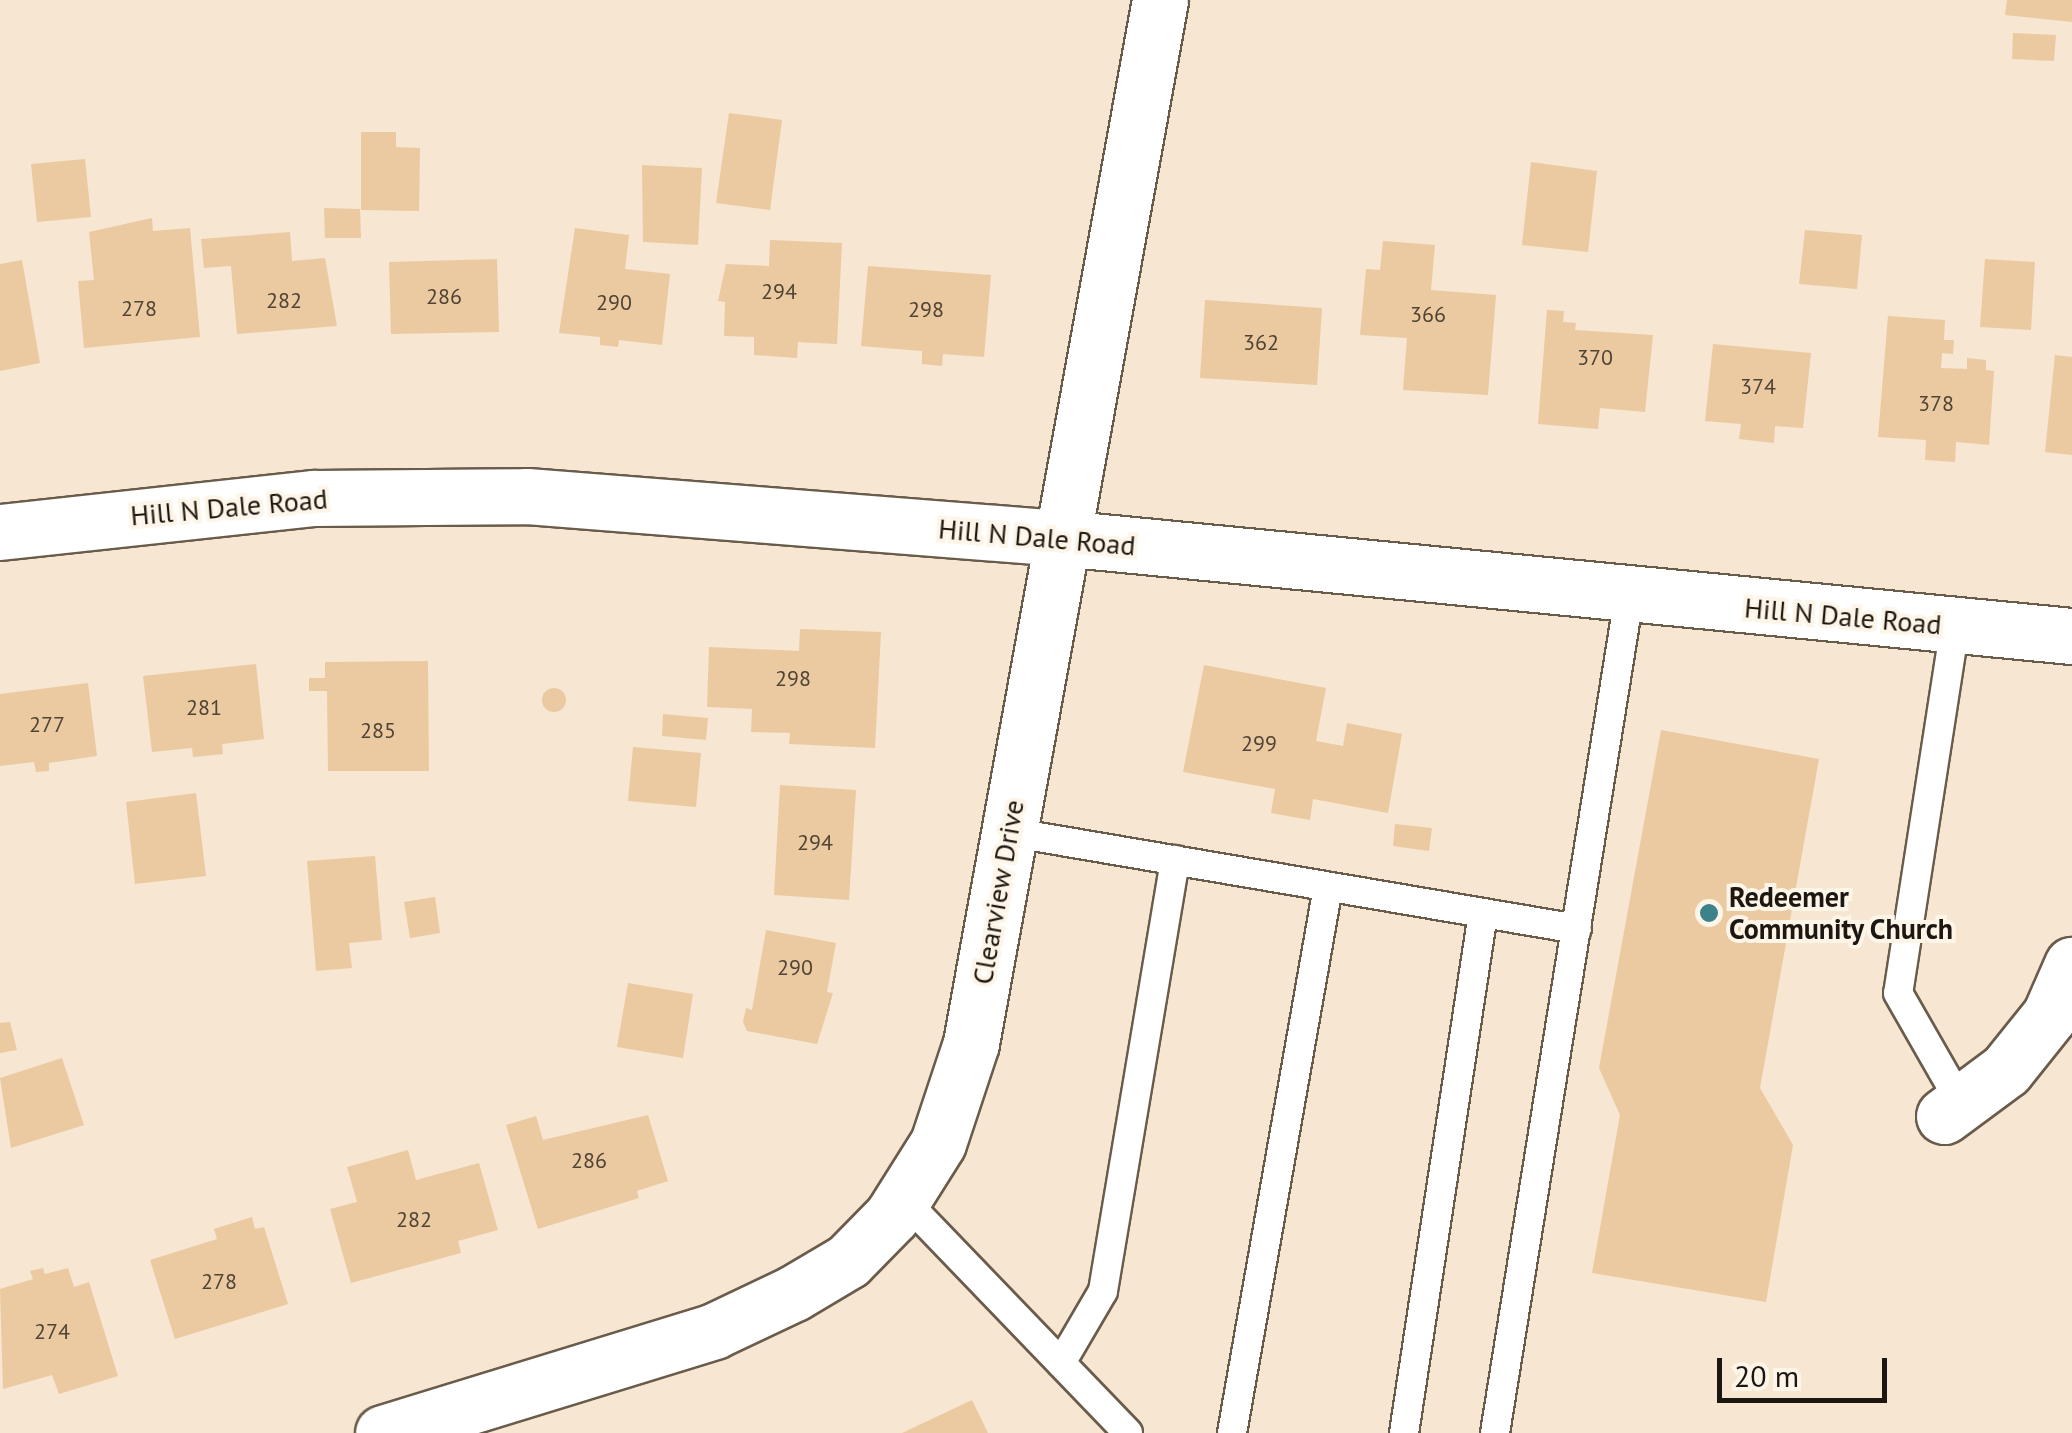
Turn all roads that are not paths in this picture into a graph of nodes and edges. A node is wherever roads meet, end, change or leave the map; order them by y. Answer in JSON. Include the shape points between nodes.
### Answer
{"nodes":[{"id":1,"x":1160,"y":0,"type":"edge"},
{"id":2,"x":0,"y":532,"type":"edge"},
{"id":3,"x":1061,"y":538,"type":"junction"},
{"id":4,"x":1629,"y":597,"type":"junction"},
{"id":5,"x":1955,"y":626,"type":"junction"},
{"id":6,"x":2072,"y":636,"type":"edge"},
{"id":7,"x":1008,"y":832,"type":"junction"},
{"id":8,"x":1175,"y":860,"type":"junction"},
{"id":9,"x":1328,"y":887,"type":"junction"},
{"id":10,"x":1482,"y":913,"type":"junction"},
{"id":11,"x":1577,"y":930,"type":"junction"},
{"id":12,"x":2072,"y":965,"type":"edge"},
{"id":13,"x":1952,"y":1110,"type":"joint"},
{"id":14,"x":904,"y":1200,"type":"junction"},
{"id":15,"x":1060,"y":1363,"type":"junction"},
{"id":16,"x":383,"y":1433,"type":"edge"},
{"id":17,"x":1128,"y":1433,"type":"edge"},
{"id":18,"x":1232,"y":1433,"type":"edge"},
{"id":19,"x":1404,"y":1433,"type":"edge"},
{"id":20,"x":1495,"y":1433,"type":"edge"}],
"edges":[{"from":1,"to":3,"type":"street","name":"Clearview Drive"},
{"from":2,"to":3,"type":"street","name":"Hill N Dale Road","via":[[314,498],[527,496]]},
{"from":3,"to":4,"type":"street","name":"Hill N Dale Road"},
{"from":3,"to":7,"type":"street","name":"Clearview Drive"},
{"from":4,"to":5,"type":"street","name":"Hill N Dale Road"},
{"from":4,"to":11,"type":"lane"},
{"from":5,"to":6,"type":"street","name":"Hill N Dale Road"},
{"from":5,"to":13,"type":"lane","via":[[1898,993]]},
{"from":7,"to":8,"type":"lane"},
{"from":7,"to":14,"type":"street","name":"Clearview Drive","via":[[971,1044],[938,1143]]},
{"from":8,"to":9,"type":"lane"},
{"from":8,"to":15,"type":"lane","via":[[1103,1291]]},
{"from":9,"to":10,"type":"lane"},
{"from":9,"to":18,"type":"lane"},
{"from":10,"to":11,"type":"lane"},
{"from":10,"to":19,"type":"lane"},
{"from":11,"to":20,"type":"lane"},
{"from":12,"to":13,"type":"street","via":[[2050,1014],[2006,1070]]},
{"from":14,"to":15,"type":"lane"},
{"from":14,"to":16,"type":"street","name":"Clearview Drive","via":[[848,1260],[714,1331]]},
{"from":15,"to":17,"type":"lane"}]}
